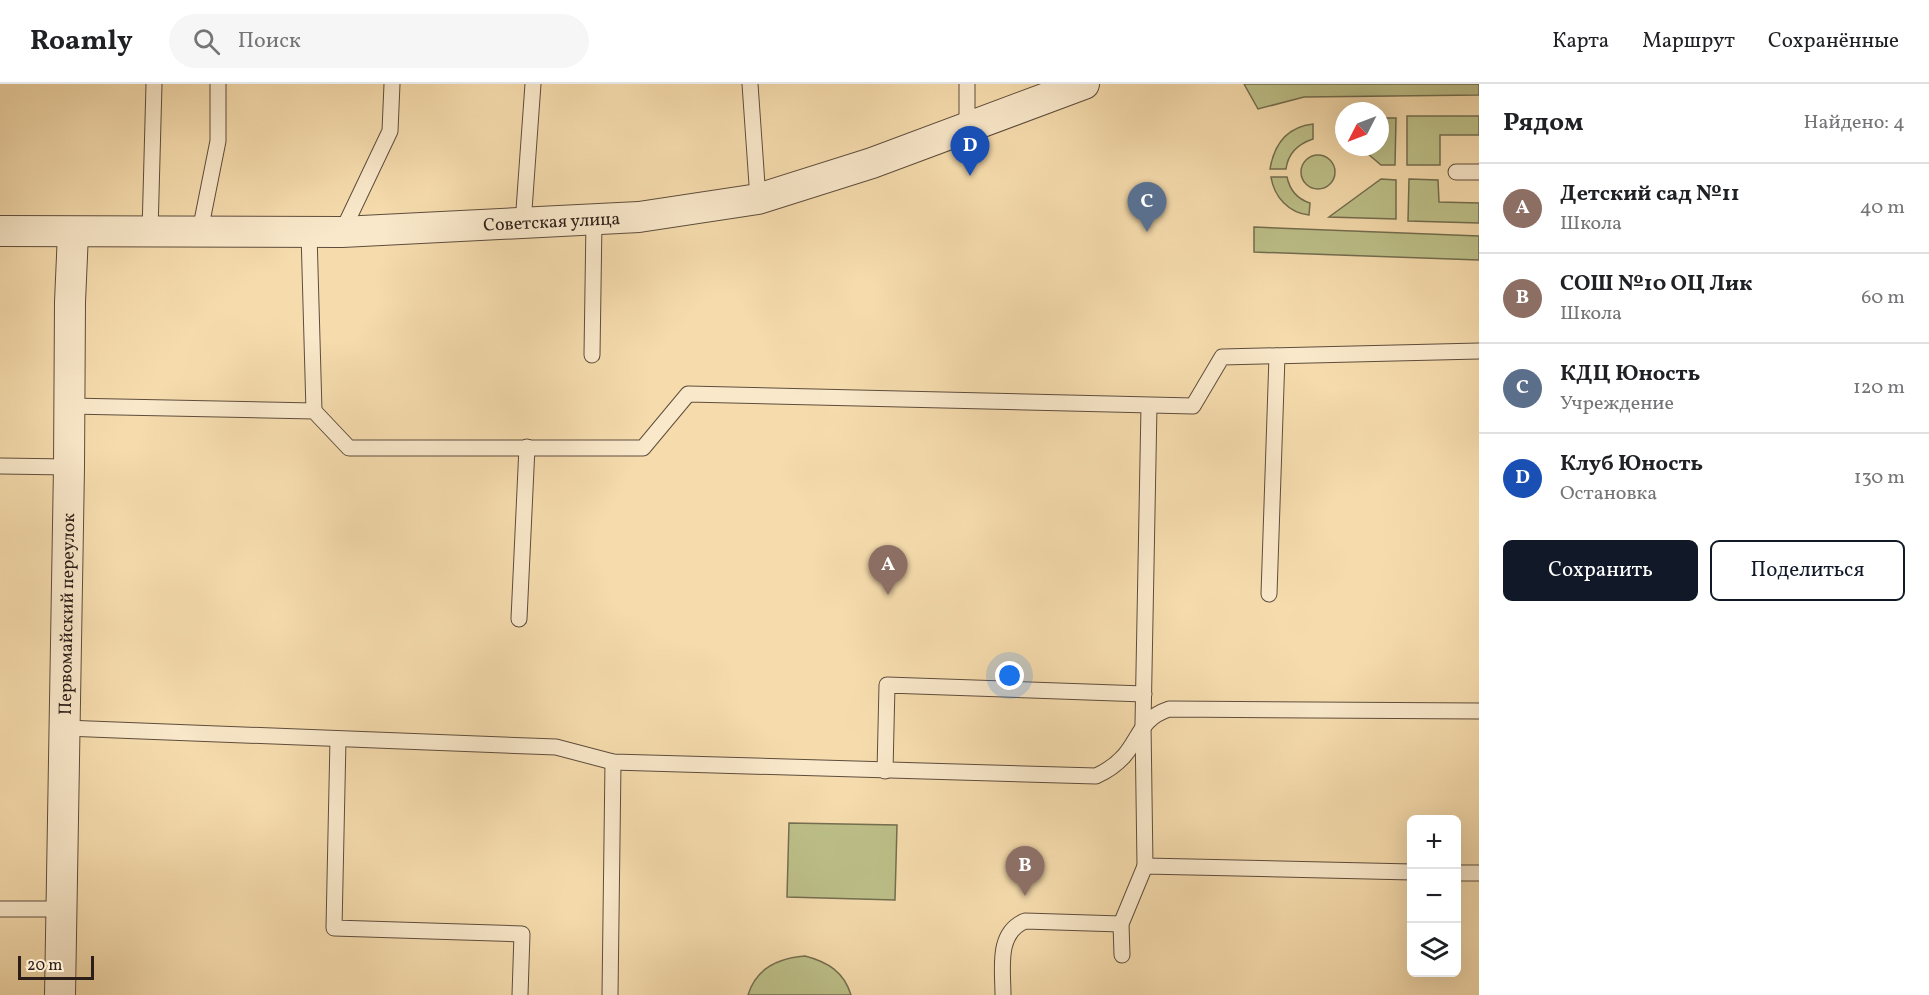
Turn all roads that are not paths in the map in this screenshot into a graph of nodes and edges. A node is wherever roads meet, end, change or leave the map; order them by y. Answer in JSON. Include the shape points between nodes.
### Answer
{"nodes":[{"id":1,"x":154,"y":84,"type":"edge"},
{"id":2,"x":218,"y":84,"type":"edge"},
{"id":3,"x":392,"y":84,"type":"edge"},
{"id":4,"x":533,"y":84,"type":"edge"},
{"id":5,"x":750,"y":84,"type":"edge"},
{"id":6,"x":967,"y":84,"type":"edge"},
{"id":7,"x":1084,"y":84,"type":"edge"},
{"id":8,"x":967,"y":127,"type":"junction"},
{"id":9,"x":1456,"y":172,"type":"dead end"},
{"id":10,"x":1479,"y":172,"type":"edge"},
{"id":11,"x":758,"y":199,"type":"junction"},
{"id":12,"x":594,"y":221,"type":"junction"},
{"id":13,"x":523,"y":224,"type":"junction"},
{"id":14,"x":0,"y":231,"type":"edge"},
{"id":15,"x":200,"y":231,"type":"junction"},
{"id":16,"x":150,"y":232,"type":"junction"},
{"id":17,"x":342,"y":232,"type":"junction"},
{"id":18,"x":73,"y":233,"type":"junction"},
{"id":19,"x":309,"y":233,"type":"junction"},
{"id":20,"x":1479,"y":351,"type":"edge"},
{"id":21,"x":592,"y":355,"type":"dead end"},
{"id":22,"x":1277,"y":356,"type":"junction"},
{"id":23,"x":69,"y":406,"type":"junction"},
{"id":24,"x":1149,"y":406,"type":"junction"},
{"id":25,"x":314,"y":411,"type":"junction"},
{"id":26,"x":527,"y":447,"type":"junction"},
{"id":27,"x":0,"y":466,"type":"edge"},
{"id":28,"x":69,"y":467,"type":"junction"},
{"id":29,"x":1269,"y":594,"type":"dead end"},
{"id":30,"x":519,"y":619,"type":"dead end"},
{"id":31,"x":1144,"y":694,"type":"junction"},
{"id":32,"x":1479,"y":711,"type":"edge"},
{"id":33,"x":1143,"y":724,"type":"junction"},
{"id":34,"x":65,"y":728,"type":"junction"},
{"id":35,"x":338,"y":739,"type":"junction"},
{"id":36,"x":613,"y":762,"type":"junction"},
{"id":37,"x":885,"y":771,"type":"junction"},
{"id":38,"x":1145,"y":866,"type":"junction"},
{"id":39,"x":1407,"y":872,"type":"edge"},
{"id":40,"x":1461,"y":873,"type":"edge"},
{"id":41,"x":1479,"y":873,"type":"edge"},
{"id":42,"x":0,"y":909,"type":"edge"},
{"id":43,"x":61,"y":909,"type":"junction"},
{"id":44,"x":1122,"y":924,"type":"junction"},
{"id":45,"x":1122,"y":955,"type":"dead end"},
{"id":46,"x":60,"y":995,"type":"edge"},
{"id":47,"x":520,"y":995,"type":"edge"},
{"id":48,"x":610,"y":995,"type":"edge"},
{"id":49,"x":1003,"y":995,"type":"edge"}],
"edges":[{"from":1,"to":16,"type":"lane"},
{"from":2,"to":15,"type":"lane","via":[[218,141]]},
{"from":3,"to":17,"type":"lane","via":[[390,131]]},
{"from":4,"to":13,"type":"lane"},
{"from":5,"to":11,"type":"lane"},
{"from":6,"to":8,"type":"lane"},
{"from":7,"to":8,"type":"street","name":"Советская улица"},
{"from":8,"to":11,"type":"street","name":"Советская улица","via":[[872,163]]},
{"from":9,"to":10,"type":"lane"},
{"from":11,"to":12,"type":"street","name":"Советская улица"},
{"from":12,"to":13,"type":"street","name":"Советская улица"},
{"from":12,"to":21,"type":"lane"},
{"from":13,"to":17,"type":"street","name":"Советская улица"},
{"from":14,"to":18,"type":"street","name":"Советская улица"},
{"from":15,"to":16,"type":"street","name":"Советская улица"},
{"from":15,"to":19,"type":"street","name":"Советская улица"},
{"from":16,"to":18,"type":"street","name":"Советская улица"},
{"from":17,"to":19,"type":"street","name":"Советская улица"},
{"from":18,"to":23,"type":"street","name":"Первомайский переулок"},
{"from":19,"to":25,"type":"lane"},
{"from":20,"to":22,"type":"lane"},
{"from":22,"to":24,"type":"lane","via":[[1222,357],[1193,406]]},
{"from":22,"to":29,"type":"lane"},
{"from":23,"to":25,"type":"lane"},
{"from":23,"to":28,"type":"street","name":"Первомайский переулок"},
{"from":24,"to":26,"type":"lane","via":[[688,394],[643,448]]},
{"from":24,"to":31,"type":"lane"},
{"from":25,"to":26,"type":"lane","via":[[350,448]]},
{"from":26,"to":30,"type":"lane"},
{"from":27,"to":28,"type":"lane"},
{"from":28,"to":34,"type":"street","name":"Первомайский переулок"},
{"from":31,"to":33,"type":"lane"},
{"from":31,"to":37,"type":"lane","via":[[887,685]]},
{"from":32,"to":33,"type":"lane","via":[[1169,710]]},
{"from":33,"to":37,"type":"lane","via":[[1123,758],[1096,776]]},
{"from":33,"to":38,"type":"lane"},
{"from":34,"to":35,"type":"lane"},
{"from":34,"to":43,"type":"street","name":"Первомайский переулок"},
{"from":35,"to":36,"type":"lane","via":[[556,747]]},
{"from":35,"to":47,"type":"lane","via":[[334,928],[522,934]]},
{"from":36,"to":37,"type":"lane"},
{"from":36,"to":48,"type":"lane"},
{"from":38,"to":39,"type":"lane"},
{"from":38,"to":44,"type":"lane"},
{"from":40,"to":41,"type":"lane"},
{"from":42,"to":43,"type":"lane"},
{"from":43,"to":46,"type":"street","name":"Первомайский переулок"},
{"from":44,"to":45,"type":"lane"},
{"from":44,"to":49,"type":"lane","via":[[1025,921],[1014,926],[1006,936],[1003,951]]}]}
